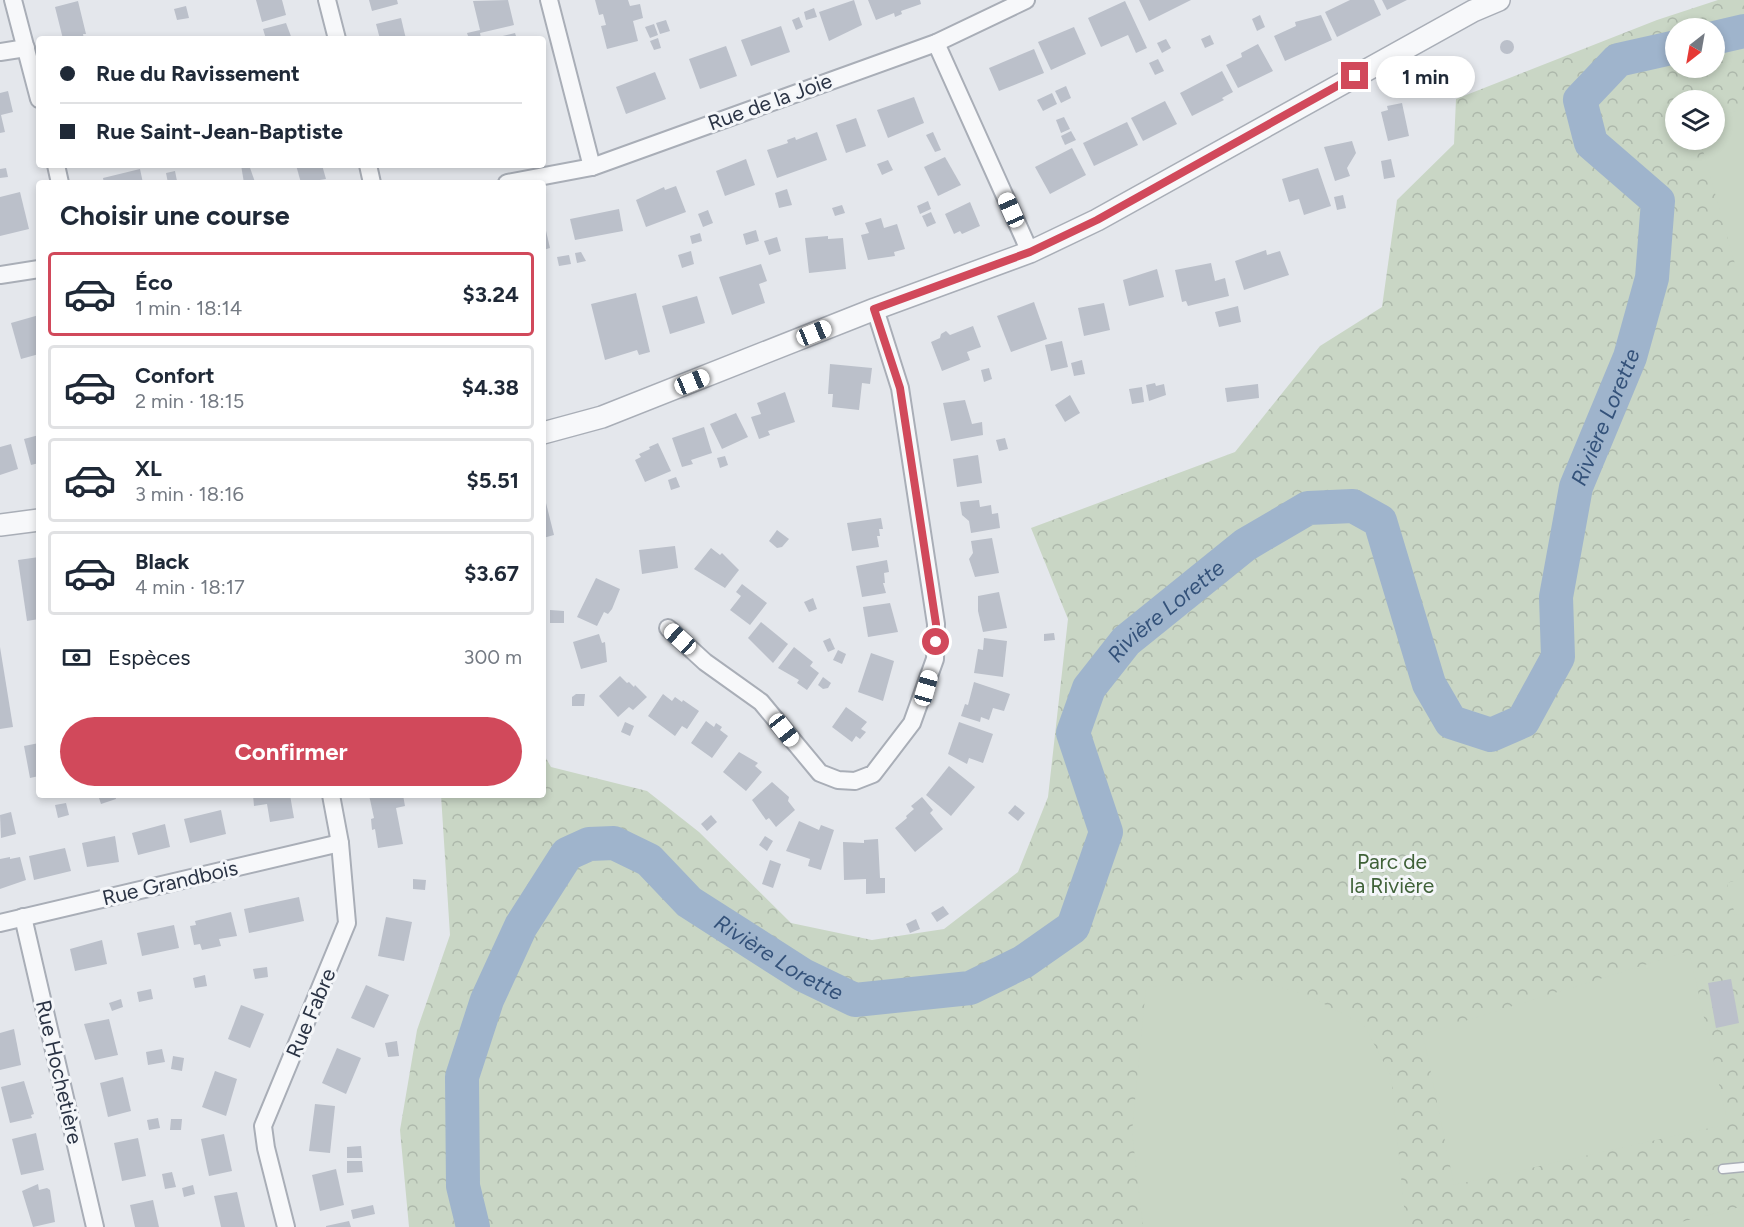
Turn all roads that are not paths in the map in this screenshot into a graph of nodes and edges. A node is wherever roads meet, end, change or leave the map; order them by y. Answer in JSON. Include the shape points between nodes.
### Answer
{"nodes":[{"id":1,"x":13,"y":0,"type":"edge"},
{"id":2,"x":327,"y":0,"type":"edge"},
{"id":3,"x":549,"y":0,"type":"edge"},
{"id":4,"x":1026,"y":0,"type":"edge"},
{"id":5,"x":1499,"y":0,"type":"edge"},
{"id":6,"x":336,"y":36,"type":"edge"},
{"id":7,"x":936,"y":43,"type":"junction"},
{"id":8,"x":26,"y":48,"type":"junction"},
{"id":9,"x":0,"y":52,"type":"edge"},
{"id":10,"x":36,"y":87,"type":"edge"},
{"id":11,"x":592,"y":167,"type":"junction"},
{"id":12,"x":523,"y":180,"type":"edge"},
{"id":13,"x":1030,"y":252,"type":"junction"},
{"id":14,"x":36,"y":269,"type":"edge"},
{"id":15,"x":0,"y":275,"type":"edge"},
{"id":16,"x":874,"y":309,"type":"junction"},
{"id":17,"x":546,"y":433,"type":"edge"},
{"id":18,"x":36,"y":520,"type":"edge"},
{"id":19,"x":0,"y":525,"type":"edge"},
{"id":20,"x":668,"y":628,"type":"dead end"},
{"id":21,"x":332,"y":798,"type":"edge"},
{"id":22,"x":340,"y":843,"type":"junction"},
{"id":23,"x":23,"y":917,"type":"junction"},
{"id":24,"x":0,"y":922,"type":"edge"},
{"id":25,"x":1744,"y":1167,"type":"edge"},
{"id":26,"x":1723,"y":1169,"type":"dead end"},
{"id":27,"x":94,"y":1227,"type":"edge"},
{"id":28,"x":286,"y":1227,"type":"edge"}],
"edges":[{"from":1,"to":8,"type":"street"},
{"from":2,"to":6,"type":"street"},
{"from":3,"to":11,"type":"street"},
{"from":4,"to":7,"type":"street","name":"Rue de la Joie"},
{"from":5,"to":13,"type":"street","via":[[1097,220]]},
{"from":7,"to":11,"type":"street","name":"Rue de la Joie"},
{"from":7,"to":13,"type":"street"},
{"from":8,"to":9,"type":"street"},
{"from":8,"to":10,"type":"street"},
{"from":11,"to":12,"type":"street","name":"Rue de la Joie"},
{"from":13,"to":16,"type":"street"},
{"from":14,"to":15,"type":"street"},
{"from":16,"to":17,"type":"street","via":[[602,417]]},
{"from":16,"to":20,"type":"street","via":[[900,388],[936,624],[935,659],[912,723],[873,774],[855,781],[820,773],[761,702],[705,662]]},
{"from":18,"to":19,"type":"street"},
{"from":21,"to":22,"type":"street","name":"Rue Fabre"},
{"from":22,"to":23,"type":"street","name":"Rue Grandbois"},
{"from":22,"to":28,"type":"street","name":"Rue Fabre","via":[[347,923],[263,1126]]},
{"from":23,"to":24,"type":"street","name":"Rue Grandbois"},
{"from":23,"to":27,"type":"street","name":"Rue Hochetière"},
{"from":25,"to":26,"type":"lane"}]}
